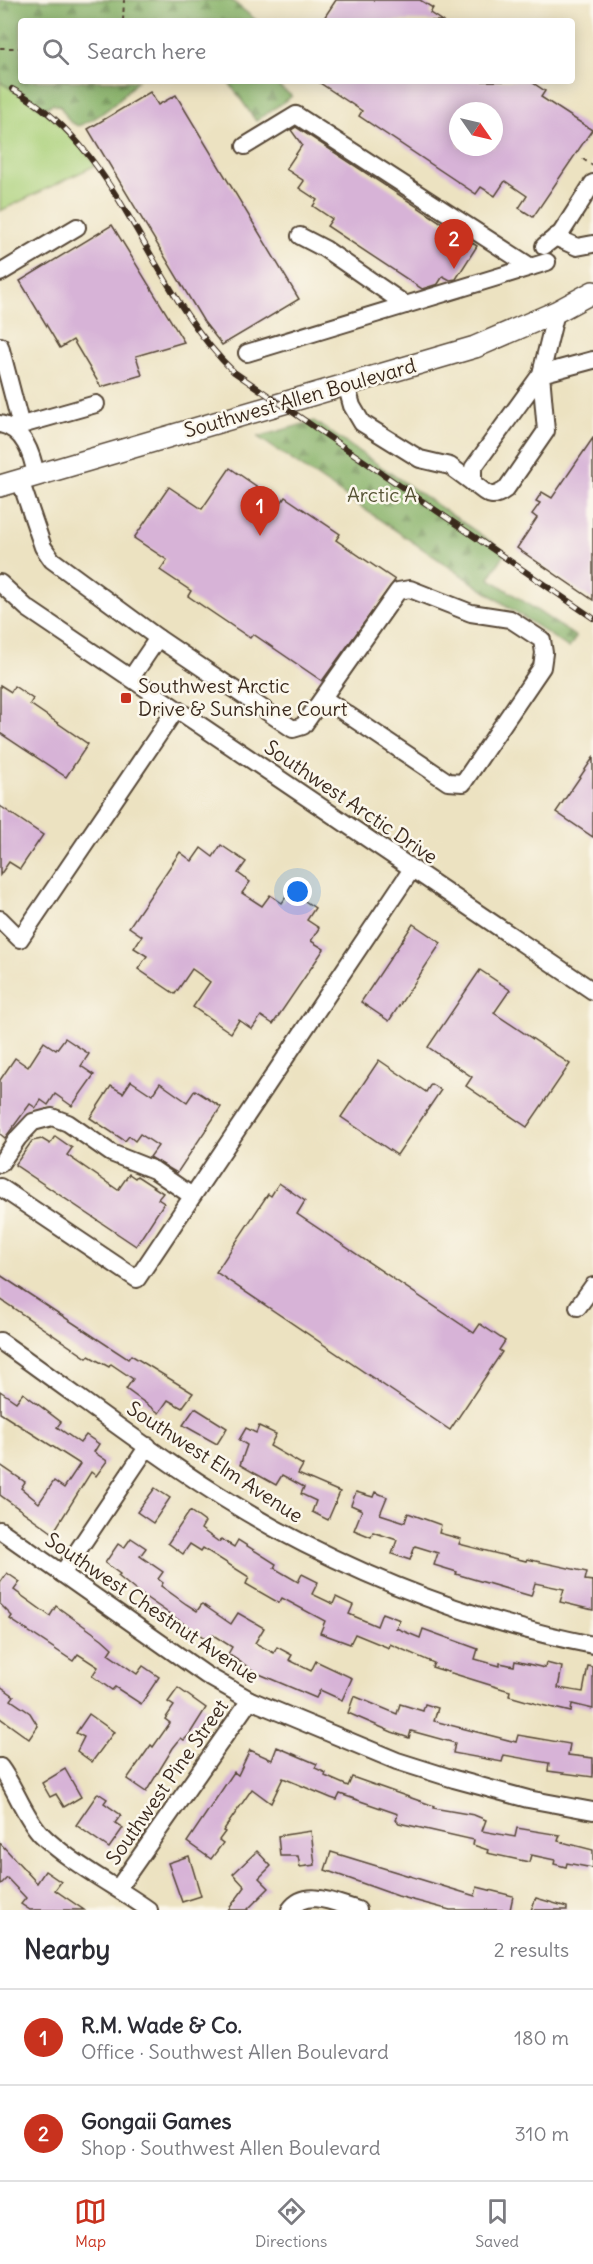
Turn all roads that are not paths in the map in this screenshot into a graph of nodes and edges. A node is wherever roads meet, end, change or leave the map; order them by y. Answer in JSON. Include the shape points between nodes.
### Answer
{"nodes":[{"id":1,"x":245,"y":146,"type":"dead end"},
{"id":2,"x":593,"y":183,"type":"edge"},
{"id":3,"x":77,"y":227,"type":"dead end"},
{"id":4,"x":300,"y":236,"type":"dead end"},
{"id":5,"x":593,"y":244,"type":"edge"},
{"id":6,"x":545,"y":253,"type":"junction"},
{"id":7,"x":0,"y":273,"type":"edge"},
{"id":8,"x":593,"y":292,"type":"edge"},
{"id":9,"x":406,"y":305,"type":"junction"},
{"id":10,"x":556,"y":312,"type":"junction"},
{"id":11,"x":0,"y":346,"type":"edge"},
{"id":12,"x":247,"y":353,"type":"dead end"},
{"id":13,"x":593,"y":360,"type":"edge"},
{"id":14,"x":541,"y":374,"type":"junction"},
{"id":15,"x":346,"y":384,"type":"junction"},
{"id":16,"x":96,"y":404,"type":"dead end"},
{"id":17,"x":11,"y":426,"type":"edge"},
{"id":18,"x":28,"y":477,"type":"junction"},
{"id":19,"x":472,"y":483,"type":"junction"},
{"id":20,"x":0,"y":486,"type":"edge"},
{"id":21,"x":0,"y":583,"type":"edge"},
{"id":22,"x":158,"y":638,"type":"junction"},
{"id":23,"x":131,"y":678,"type":"junction"},
{"id":24,"x":323,"y":698,"type":"junction"},
{"id":25,"x":176,"y":709,"type":"junction"},
{"id":26,"x":412,"y":869,"type":"junction"},
{"id":27,"x":0,"y":919,"type":"edge"},
{"id":28,"x":593,"y":991,"type":"edge"},
{"id":29,"x":0,"y":1164,"type":"edge"},
{"id":30,"x":0,"y":1187,"type":"edge"},
{"id":31,"x":192,"y":1196,"type":"junction"},
{"id":32,"x":593,"y":1286,"type":"edge"},
{"id":33,"x":578,"y":1307,"type":"dead end"},
{"id":34,"x":0,"y":1341,"type":"edge"},
{"id":35,"x":148,"y":1446,"type":"junction"},
{"id":36,"x":0,"y":1530,"type":"edge"},
{"id":37,"x":62,"y":1574,"type":"junction"},
{"id":38,"x":593,"y":1645,"type":"edge"},
{"id":39,"x":250,"y":1700,"type":"junction"},
{"id":40,"x":0,"y":1767,"type":"edge"},
{"id":41,"x":593,"y":1811,"type":"edge"},
{"id":42,"x":118,"y":1888,"type":"junction"},
{"id":43,"x":149,"y":1910,"type":"edge"},
{"id":44,"x":290,"y":1910,"type":"edge"},
{"id":45,"x":358,"y":1910,"type":"edge"}],
"edges":[{"from":1,"to":6,"type":"street","via":[[296,116]]},
{"from":2,"to":6,"type":"street"},
{"from":3,"to":7,"type":"street"},
{"from":4,"to":9,"type":"street"},
{"from":5,"to":6,"type":"street"},
{"from":6,"to":9,"type":"street"},
{"from":8,"to":10,"type":"main road","name":"Southwest Allen Boulevard"},
{"from":9,"to":12,"type":"street"},
{"from":10,"to":14,"type":"street"},
{"from":10,"to":15,"type":"main road","name":"Southwest Allen Boulevard","via":[[484,343]]},
{"from":11,"to":17,"type":"street"},
{"from":13,"to":14,"type":"street"},
{"from":14,"to":19,"type":"street","via":[[473,468]]},
{"from":14,"to":19,"type":"street","via":[[546,431],[497,496],[490,496]]},
{"from":15,"to":18,"type":"main road","name":"Southwest Allen Boulevard"},
{"from":15,"to":19,"type":"street","via":[[362,423],[420,459],[450,466]]},
{"from":16,"to":17,"type":"street"},
{"from":17,"to":18,"type":"street","via":[[27,446]]},
{"from":18,"to":20,"type":"main road","name":"Southwest Allen Boulevard"},
{"from":18,"to":22,"type":"street","via":[[43,547],[52,560]]},
{"from":21,"to":23,"type":"street","name":"Southwest Arctic Drive","via":[[27,608]]},
{"from":22,"to":23,"type":"street"},
{"from":22,"to":24,"type":"street","via":[[293,729],[303,726]]},
{"from":23,"to":25,"type":"street","name":"Southwest Arctic Drive"},
{"from":24,"to":24,"type":"street","via":[[398,591],[410,589],[471,613],[510,619],[542,640],[542,667],[463,783],[448,782]]},
{"from":25,"to":26,"type":"street","name":"Southwest Arctic Drive"},
{"from":25,"to":27,"type":"street","via":[[20,939]]},
{"from":26,"to":28,"type":"street","name":"Southwest Arctic Drive"},
{"from":26,"to":31,"type":"street"},
{"from":29,"to":31,"type":"street","via":[[33,1122],[52,1117],[68,1123],[111,1153],[154,1170]]},
{"from":30,"to":31,"type":"street","via":[[137,1279]]},
{"from":32,"to":33,"type":"street"},
{"from":34,"to":35,"type":"street","name":"Southwest Elm Avenue"},
{"from":35,"to":37,"type":"street"},
{"from":35,"to":38,"type":"street","name":"Southwest Elm Avenue","via":[[264,1521],[346,1564],[463,1611]]},
{"from":36,"to":37,"type":"street","name":"Southwest Chestnut Avenue"},
{"from":37,"to":39,"type":"street","name":"Southwest Chestnut Avenue","via":[[206,1675]]},
{"from":39,"to":41,"type":"street","name":"Southwest Chestnut Avenue","via":[[398,1761],[528,1799]]},
{"from":39,"to":42,"type":"street","name":"Southwest Pine Street"},
{"from":40,"to":42,"type":"street","via":[[40,1833]]},
{"from":42,"to":43,"type":"street"},
{"from":44,"to":45,"type":"street","via":[[316,1897]]}]}
